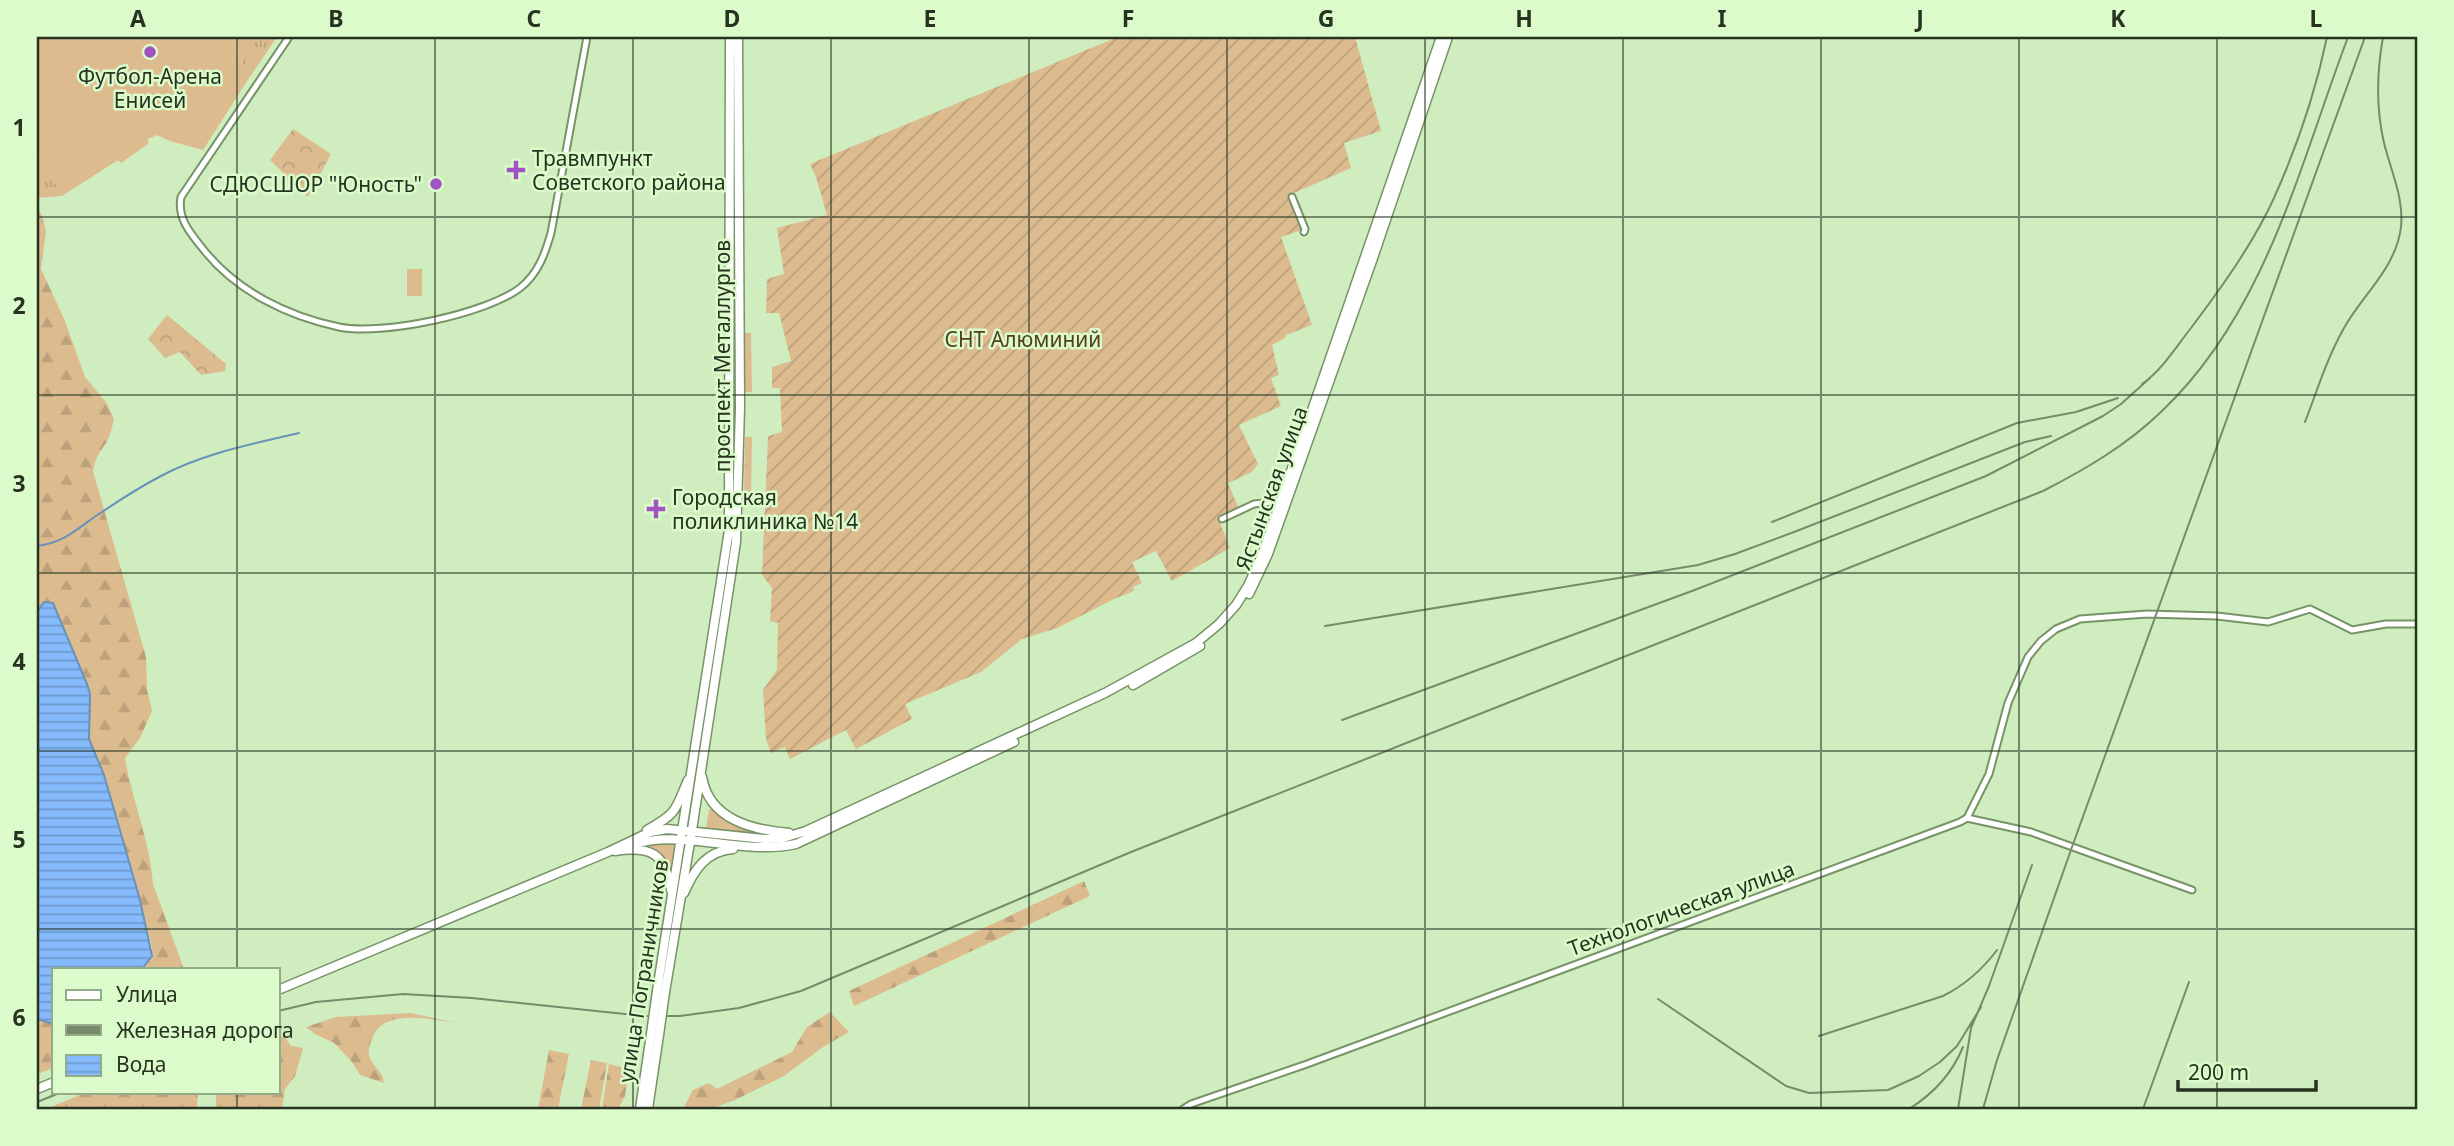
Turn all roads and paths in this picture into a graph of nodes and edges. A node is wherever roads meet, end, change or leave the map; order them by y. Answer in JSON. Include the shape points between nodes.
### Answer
{"nodes":[{"id":1,"x":289,"y":37,"type":"edge"},
{"id":2,"x":587,"y":37,"type":"edge"},
{"id":3,"x":734,"y":37,"type":"edge"},
{"id":4,"x":1441,"y":37,"type":"edge"},
{"id":5,"x":1448,"y":37,"type":"edge"},
{"id":6,"x":1292,"y":197,"type":"dead end"},
{"id":7,"x":1304,"y":232,"type":"dead end"},
{"id":8,"x":1280,"y":501,"type":"junction"},
{"id":9,"x":1222,"y":519,"type":"dead end"},
{"id":10,"x":2417,"y":624,"type":"edge"},
{"id":11,"x":697,"y":770,"type":"junction"},
{"id":12,"x":1966,"y":818,"type":"junction"},
{"id":13,"x":806,"y":831,"type":"junction"},
{"id":14,"x":687,"y":835,"type":"junction"},
{"id":15,"x":750,"y":848,"type":"junction"},
{"id":16,"x":608,"y":852,"type":"junction"},
{"id":17,"x":2192,"y":890,"type":"dead end"},
{"id":18,"x":672,"y":898,"type":"junction"},
{"id":19,"x":679,"y":906,"type":"junction"},
{"id":20,"x":280,"y":989,"type":"edge"},
{"id":21,"x":661,"y":992,"type":"junction"},
{"id":22,"x":655,"y":1034,"type":"junction"},
{"id":23,"x":639,"y":1109,"type":"edge"},
{"id":24,"x":648,"y":1109,"type":"edge"},
{"id":25,"x":1183,"y":1109,"type":"edge"}],
"edges":[{"from":1,"to":2,"type":"street","via":[[181,197],[180,214],[205,252],[246,290],[311,320],[367,329],[450,316],[495,302],[520,287],[543,258]]},
{"from":3,"to":11,"type":"main road","name":"проспект Металлургов","via":[[729,530]]},
{"from":4,"to":8,"type":"main road","name":"Ястынская улица"},
{"from":5,"to":15,"type":"main road","name":"Ястынская улица","via":[[1268,554],[1255,585],[1233,616],[1186,656],[1082,710],[812,838],[779,847]]},
{"from":6,"to":7,"type":"street"},
{"from":8,"to":9,"type":"street","via":[[1254,505]]},
{"from":8,"to":13,"type":"main road","name":"Ястынская улица","via":[[1248,586],[1232,610],[1196,643],[1105,693]]},
{"from":10,"to":12,"type":"street","via":[[2352,630],[2310,609],[2268,622],[2147,614],[2080,620],[2056,629],[2028,657],[2008,703],[1989,774]]},
{"from":11,"to":13,"type":"main road","via":[[717,807],[737,822],[765,831]]},
{"from":11,"to":14,"type":"main road","name":"проспект Металлургов"},
{"from":11,"to":16,"type":"main road","via":[[671,816]]},
{"from":12,"to":17,"type":"street","via":[[2031,832]]},
{"from":12,"to":25,"type":"street","name":"Технологическая улица"},
{"from":13,"to":14,"type":"main road","name":"Ястынская улица","via":[[765,839]]},
{"from":14,"to":15,"type":"main road","name":"Ястынская улица"},
{"from":14,"to":16,"type":"main road"},
{"from":14,"to":18,"type":"main road","name":"улица Пограничников"},
{"from":14,"to":19,"type":"main road","name":"улица Пограничников"},
{"from":15,"to":19,"type":"main road","via":[[727,849],[706,859],[692,876]]},
{"from":16,"to":18,"type":"main road","via":[[650,851],[666,868]]},
{"from":16,"to":20,"type":"main road"},
{"from":18,"to":21,"type":"main road","name":"улица Пограничников"},
{"from":19,"to":21,"type":"main road","name":"улица Пограничников"},
{"from":21,"to":22,"type":"main road","name":"улица Пограничников","bridge":true},
{"from":22,"to":23,"type":"main road","name":"улица Пограничников"},
{"from":22,"to":24,"type":"main road","name":"улица Пограничников"}]}
